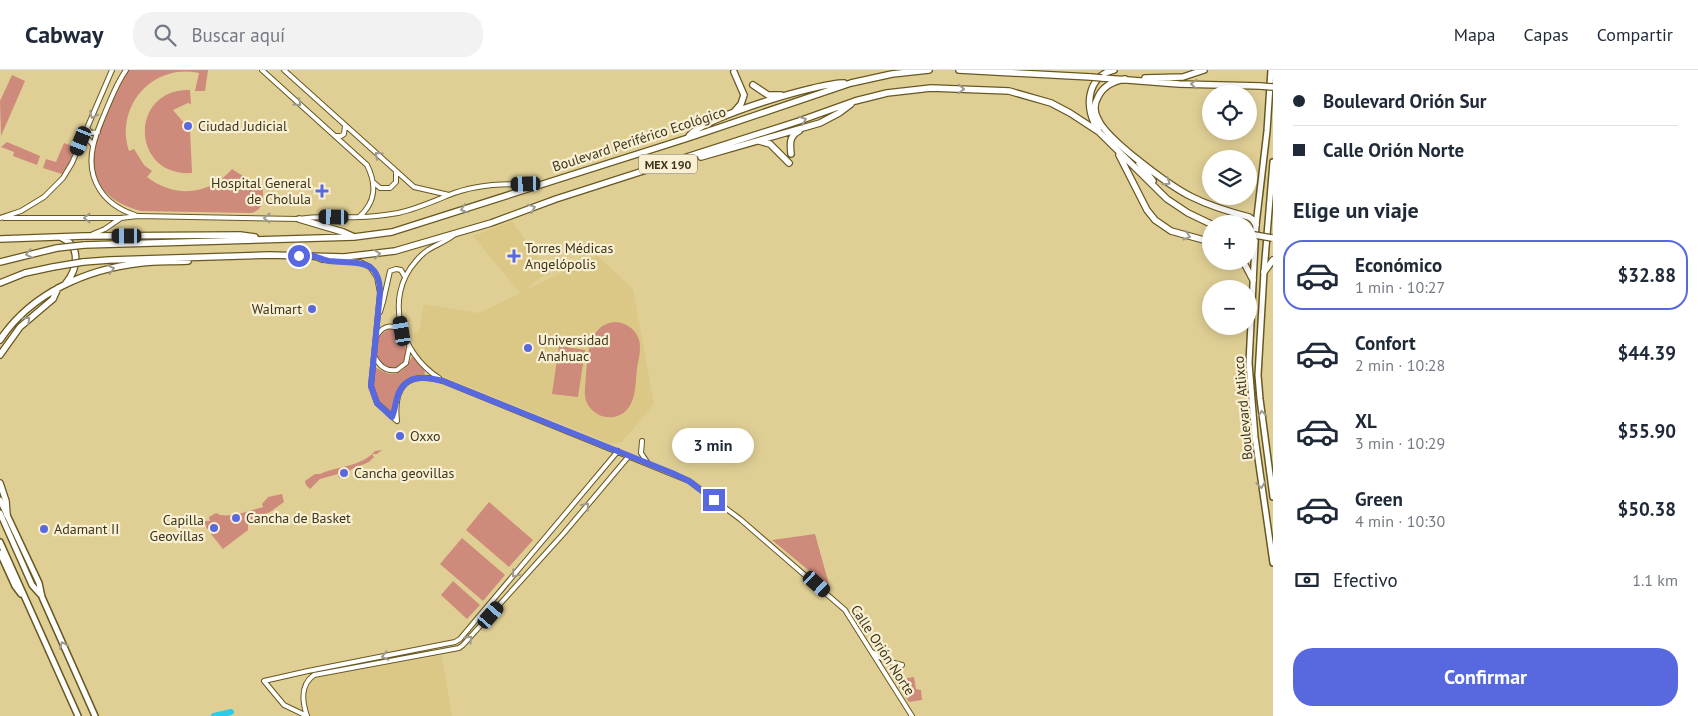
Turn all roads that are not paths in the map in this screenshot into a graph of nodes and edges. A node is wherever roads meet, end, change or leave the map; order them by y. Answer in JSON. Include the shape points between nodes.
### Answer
{"nodes":[{"id":1,"x":112,"y":70,"type":"edge"},
{"id":2,"x":126,"y":70,"type":"edge"},
{"id":3,"x":262,"y":70,"type":"edge"},
{"id":4,"x":284,"y":70,"type":"edge"},
{"id":5,"x":929,"y":70,"type":"edge"},
{"id":6,"x":959,"y":70,"type":"edge"},
{"id":7,"x":1114,"y":70,"type":"edge"},
{"id":8,"x":1204,"y":70,"type":"edge"},
{"id":9,"x":1271,"y":70,"type":"edge"},
{"id":10,"x":734,"y":72,"type":"dead end"},
{"id":11,"x":1125,"y":79,"type":"junction"},
{"id":12,"x":1136,"y":80,"type":"junction"},
{"id":13,"x":851,"y":83,"type":"junction"},
{"id":14,"x":753,"y":85,"type":"dead end"},
{"id":15,"x":1273,"y":87,"type":"edge"},
{"id":16,"x":788,"y":95,"type":"junction"},
{"id":17,"x":855,"y":101,"type":"junction"},
{"id":18,"x":732,"y":114,"type":"junction"},
{"id":19,"x":345,"y":126,"type":"junction"},
{"id":20,"x":808,"y":127,"type":"junction"},
{"id":21,"x":87,"y":128,"type":"junction"},
{"id":22,"x":1270,"y":131,"type":"edge"},
{"id":23,"x":98,"y":132,"type":"junction"},
{"id":24,"x":1099,"y":132,"type":"junction"},
{"id":25,"x":335,"y":136,"type":"junction"},
{"id":26,"x":688,"y":138,"type":"junction"},
{"id":27,"x":756,"y":140,"type":"junction"},
{"id":28,"x":81,"y":141,"type":"junction"},
{"id":29,"x":93,"y":145,"type":"junction"},
{"id":30,"x":1115,"y":149,"type":"junction"},
{"id":31,"x":1129,"y":152,"type":"junction"},
{"id":32,"x":791,"y":154,"type":"dead end"},
{"id":33,"x":677,"y":162,"type":"junction"},
{"id":34,"x":1273,"y":162,"type":"edge"},
{"id":35,"x":789,"y":163,"type":"dead end"},
{"id":36,"x":396,"y":171,"type":"junction"},
{"id":37,"x":373,"y":182,"type":"junction"},
{"id":38,"x":538,"y":185,"type":"junction"},
{"id":39,"x":449,"y":194,"type":"junction"},
{"id":40,"x":1167,"y":199,"type":"junction"},
{"id":41,"x":1242,"y":215,"type":"edge"},
{"id":42,"x":138,"y":216,"type":"junction"},
{"id":43,"x":2,"y":218,"type":"edge"},
{"id":44,"x":121,"y":218,"type":"junction"},
{"id":45,"x":359,"y":218,"type":"junction"},
{"id":46,"x":299,"y":219,"type":"junction"},
{"id":47,"x":1257,"y":219,"type":"edge"},
{"id":48,"x":1202,"y":220,"type":"edge"},
{"id":49,"x":458,"y":233,"type":"junction"},
{"id":50,"x":1257,"y":235,"type":"edge"},
{"id":51,"x":84,"y":236,"type":"junction"},
{"id":52,"x":58,"y":237,"type":"junction"},
{"id":53,"x":354,"y":237,"type":"junction"},
{"id":54,"x":1272,"y":238,"type":"edge"},
{"id":55,"x":0,"y":239,"type":"edge"},
{"id":56,"x":264,"y":239,"type":"junction"},
{"id":57,"x":1202,"y":240,"type":"edge"},
{"id":58,"x":269,"y":255,"type":"junction"},
{"id":59,"x":314,"y":256,"type":"junction"},
{"id":60,"x":1273,"y":260,"type":"edge"},
{"id":61,"x":0,"y":262,"type":"edge"},
{"id":62,"x":1248,"y":270,"type":"edge"},
{"id":63,"x":1254,"y":270,"type":"edge"},
{"id":64,"x":1264,"y":272,"type":"junction"},
{"id":65,"x":404,"y":280,"type":"junction"},
{"id":66,"x":1253,"y":280,"type":"joint"},
{"id":67,"x":0,"y":283,"type":"edge"},
{"id":68,"x":65,"y":284,"type":"junction"},
{"id":69,"x":58,"y":288,"type":"junction"},
{"id":70,"x":378,"y":316,"type":"junction"},
{"id":71,"x":402,"y":331,"type":"junction"},
{"id":72,"x":1250,"y":335,"type":"edge"},
{"id":73,"x":376,"y":337,"type":"junction"},
{"id":74,"x":0,"y":340,"type":"edge"},
{"id":75,"x":409,"y":347,"type":"junction"},
{"id":76,"x":0,"y":355,"type":"edge"},
{"id":77,"x":374,"y":356,"type":"junction"},
{"id":78,"x":427,"y":369,"type":"junction"},
{"id":79,"x":423,"y":377,"type":"junction"},
{"id":80,"x":443,"y":381,"type":"junction"},
{"id":81,"x":396,"y":409,"type":"junction"},
{"id":82,"x":392,"y":417,"type":"junction"},
{"id":83,"x":642,"y":441,"type":"dead end"},
{"id":84,"x":618,"y":451,"type":"junction"},
{"id":85,"x":629,"y":456,"type":"junction"},
{"id":86,"x":648,"y":464,"type":"junction"},
{"id":87,"x":0,"y":482,"type":"edge"},
{"id":88,"x":1273,"y":497,"type":"edge"},
{"id":89,"x":0,"y":500,"type":"edge"},
{"id":90,"x":3,"y":514,"type":"edge"},
{"id":91,"x":0,"y":542,"type":"edge"},
{"id":92,"x":0,"y":553,"type":"edge"},
{"id":93,"x":1273,"y":563,"type":"edge"},
{"id":94,"x":499,"y":592,"type":"junction"},
{"id":95,"x":25,"y":598,"type":"junction"},
{"id":96,"x":506,"y":598,"type":"junction"},
{"id":97,"x":870,"y":651,"type":"junction"},
{"id":98,"x":902,"y":665,"type":"dead end"},
{"id":99,"x":78,"y":716,"type":"edge"},
{"id":100,"x":95,"y":716,"type":"edge"},
{"id":101,"x":307,"y":716,"type":"edge"},
{"id":102,"x":912,"y":716,"type":"edge"}],
"edges":[{"from":1,"to":21,"type":"street","one_way":true},
{"from":2,"to":23,"type":"street"},
{"from":3,"to":25,"type":"street","one_way":true},
{"from":4,"to":19,"type":"street"},
{"from":5,"to":13,"type":"highway","name":"Boulevard Periférico Ecológico","number":"MEX 190","via":[[900,72]]},
{"from":6,"to":11,"type":"highway","bridge":true},
{"from":7,"to":24,"type":"highway","via":[[1098,79],[1090,95],[1090,116]]},
{"from":8,"to":12,"type":"highway","via":[[1183,77]]},
{"from":9,"to":22,"type":"main road","name":"Boulevard Atlixco"},
{"from":10,"to":18,"type":"highway","via":[[744,95]]},
{"from":11,"to":12,"type":"highway"},
{"from":11,"to":31,"type":"highway","via":[[1113,82],[1103,90],[1097,98],[1095,111],[1105,131]]},
{"from":15,"to":12,"type":"highway","one_way":true,"bridge":true},
{"from":13,"to":16,"type":"highway","via":[[824,85]]},
{"from":13,"to":26,"type":"highway","name":"Boulevard Periférico Ecológico","number":"MEX 190"},
{"from":14,"to":16,"type":"highway","via":[[768,95]]},
{"from":16,"to":18,"type":"highway"},
{"from":17,"to":20,"type":"highway","via":[[839,113]]},
{"from":17,"to":24,"type":"highway","number":"MEX 190","one_way":true,"via":[[931,88],[1009,91],[1051,103]]},
{"from":33,"to":17,"type":"highway","number":"MEX 190","one_way":true},
{"from":18,"to":26,"type":"highway","via":[[704,125]]},
{"from":19,"to":25,"type":"street","via":[[344,134]]},
{"from":36,"to":19,"type":"street","one_way":true},
{"from":20,"to":27,"type":"highway"},
{"from":20,"to":32,"type":"highway","via":[[791,138]]},
{"from":21,"to":23,"type":"street","via":[[91,133]]},
{"from":21,"to":28,"type":"street"},
{"from":22,"to":47,"type":"main road","name":"Boulevard Atlixco"},
{"from":23,"to":29,"type":"street"},
{"from":24,"to":30,"type":"highway","number":"MEX 190"},
{"from":25,"to":37,"type":"street","via":[[367,165]]},
{"from":26,"to":38,"type":"highway","name":"Boulevard Periférico Ecológico","number":"MEX 190"},
{"from":27,"to":33,"type":"highway"},
{"from":27,"to":35,"type":"highway","via":[[770,144]]},
{"from":28,"to":29,"type":"street","via":[[88,140]]},
{"from":28,"to":43,"type":"street","via":[[72,163],[44,197]]},
{"from":29,"to":42,"type":"street","via":[[92,167],[101,192],[114,206]]},
{"from":30,"to":40,"type":"highway","number":"MEX 190"},
{"from":30,"to":57,"type":"highway","one_way":true,"via":[[1155,220],[1171,231]]},
{"from":31,"to":40,"type":"highway"},
{"from":31,"to":41,"type":"highway","one_way":true,"via":[[1175,188]]},
{"from":49,"to":33,"type":"highway","number":"MEX 190","one_way":true},
{"from":34,"to":64,"type":"main road","name":"Boulevard Atlixco"},
{"from":36,"to":37,"type":"street","via":[[396,182],[390,188],[380,188]]},
{"from":36,"to":39,"type":"street","via":[[414,187]]},
{"from":37,"to":45,"type":"street","via":[[374,193],[367,210]]},
{"from":38,"to":39,"type":"street","via":[[491,185]]},
{"from":38,"to":53,"type":"highway","name":"Boulevard Periférico Ecológico","number":"MEX 190","one_way":true,"via":[[412,227]]},
{"from":39,"to":45,"type":"street","via":[[437,201],[399,212]]},
{"from":40,"to":48,"type":"highway","number":"MEX 190"},
{"from":42,"to":44,"type":"street"},
{"from":46,"to":42,"type":"street","one_way":true},
{"from":44,"to":43,"type":"street","one_way":true},
{"from":44,"to":51,"type":"street","via":[[105,229]]},
{"from":45,"to":46,"type":"street","via":[[312,216]]},
{"from":46,"to":53,"type":"highway"},
{"from":59,"to":49,"type":"highway","number":"MEX 190","one_way":true,"via":[[379,254]]},
{"from":49,"to":65,"type":"street","via":[[424,252]]},
{"from":50,"to":54,"type":"highway","bridge":true},
{"from":51,"to":52,"type":"highway"},
{"from":51,"to":56,"type":"highway","via":[[240,235]]},
{"from":52,"to":55,"type":"highway"},
{"from":52,"to":68,"type":"highway","via":[[70,243],[76,256],[74,271]]},
{"from":53,"to":56,"type":"highway","name":"Boulevard Periférico Ecológico","number":"MEX 190"},
{"from":56,"to":61,"type":"highway","name":"Boulevard Periférico Ecológico","number":"MEX 190","one_way":true,"bridge":true,"via":[[84,245]]},
{"from":58,"to":59,"type":"highway","number":"MEX 190"},
{"from":58,"to":67,"type":"highway","number":"MEX 190","bridge":true,"via":[[83,262],[25,274]]},
{"from":68,"to":58,"type":"highway","one_way":true,"via":[[105,270],[143,263],[249,259]]},
{"from":59,"to":70,"type":"street","via":[[322,260],[360,262],[370,268],[380,286]]},
{"from":60,"to":64,"type":"highway"},
{"from":62,"to":66,"type":"highway"},
{"from":63,"to":66,"type":"main road","name":"Boulevard Atlixco"},
{"from":88,"to":64,"type":"main road","name":"Boulevard Atlixco","one_way":true,"via":[[1258,375]]},
{"from":65,"to":70,"type":"street","via":[[401,270],[390,271]]},
{"from":65,"to":71,"type":"street","via":[[399,303]]},
{"from":68,"to":69,"type":"highway"},
{"from":69,"to":74,"type":"highway","via":[[29,306]]},
{"from":76,"to":69,"type":"highway","one_way":true,"via":[[20,327],[52,299]]},
{"from":70,"to":73,"type":"street"},
{"from":71,"to":73,"type":"street","via":[[389,326],[380,330]]},
{"from":71,"to":75,"type":"street"},
{"from":72,"to":93,"type":"main road","name":"Boulevard Atlixco","one_way":true,"via":[[1249,386]]},
{"from":73,"to":77,"type":"street"},
{"from":75,"to":77,"type":"street","via":[[406,363],[397,370],[381,367]]},
{"from":75,"to":78,"type":"street","name":"Calle Orión Norte"},
{"from":77,"to":82,"type":"street","via":[[372,391],[380,407]]},
{"from":78,"to":79,"type":"street"},
{"from":78,"to":80,"type":"street","name":"Calle Orión Norte"},
{"from":79,"to":80,"type":"street","name":"Calle Orión Norte"},
{"from":79,"to":81,"type":"street","via":[[407,383],[398,396]]},
{"from":80,"to":84,"type":"street","name":"Calle Orión Norte"},
{"from":81,"to":82,"type":"street"},
{"from":81,"to":82,"type":"street","via":[[397,421]]},
{"from":83,"to":86,"type":"street","via":[[641,453]]},
{"from":84,"to":85,"type":"street","name":"Calle Orión Norte"},
{"from":84,"to":94,"type":"street","one_way":true},
{"from":85,"to":86,"type":"street","name":"Calle Orión Norte"},
{"from":96,"to":85,"type":"street","one_way":true},
{"from":86,"to":97,"type":"street","name":"Calle Orión Norte","via":[[689,481],[740,519],[845,610]]},
{"from":87,"to":90,"type":"highway","via":[[4,496]]},
{"from":89,"to":90,"type":"main road"},
{"from":100,"to":90,"type":"main road","one_way":true,"via":[[42,597],[39,583]]},
{"from":91,"to":95,"type":"main road"},
{"from":92,"to":95,"type":"main road","via":[[15,586]]},
{"from":94,"to":96,"type":"street"},
{"from":94,"to":101,"type":"street","one_way":true,"via":[[455,642],[264,682],[284,705]]},
{"from":95,"to":99,"type":"main road"},
{"from":101,"to":96,"type":"street","one_way":true,"via":[[303,692],[309,678],[314,675],[459,648]]},
{"from":97,"to":98,"type":"street"},
{"from":97,"to":102,"type":"street","name":"Calle Orión Norte"}]}
